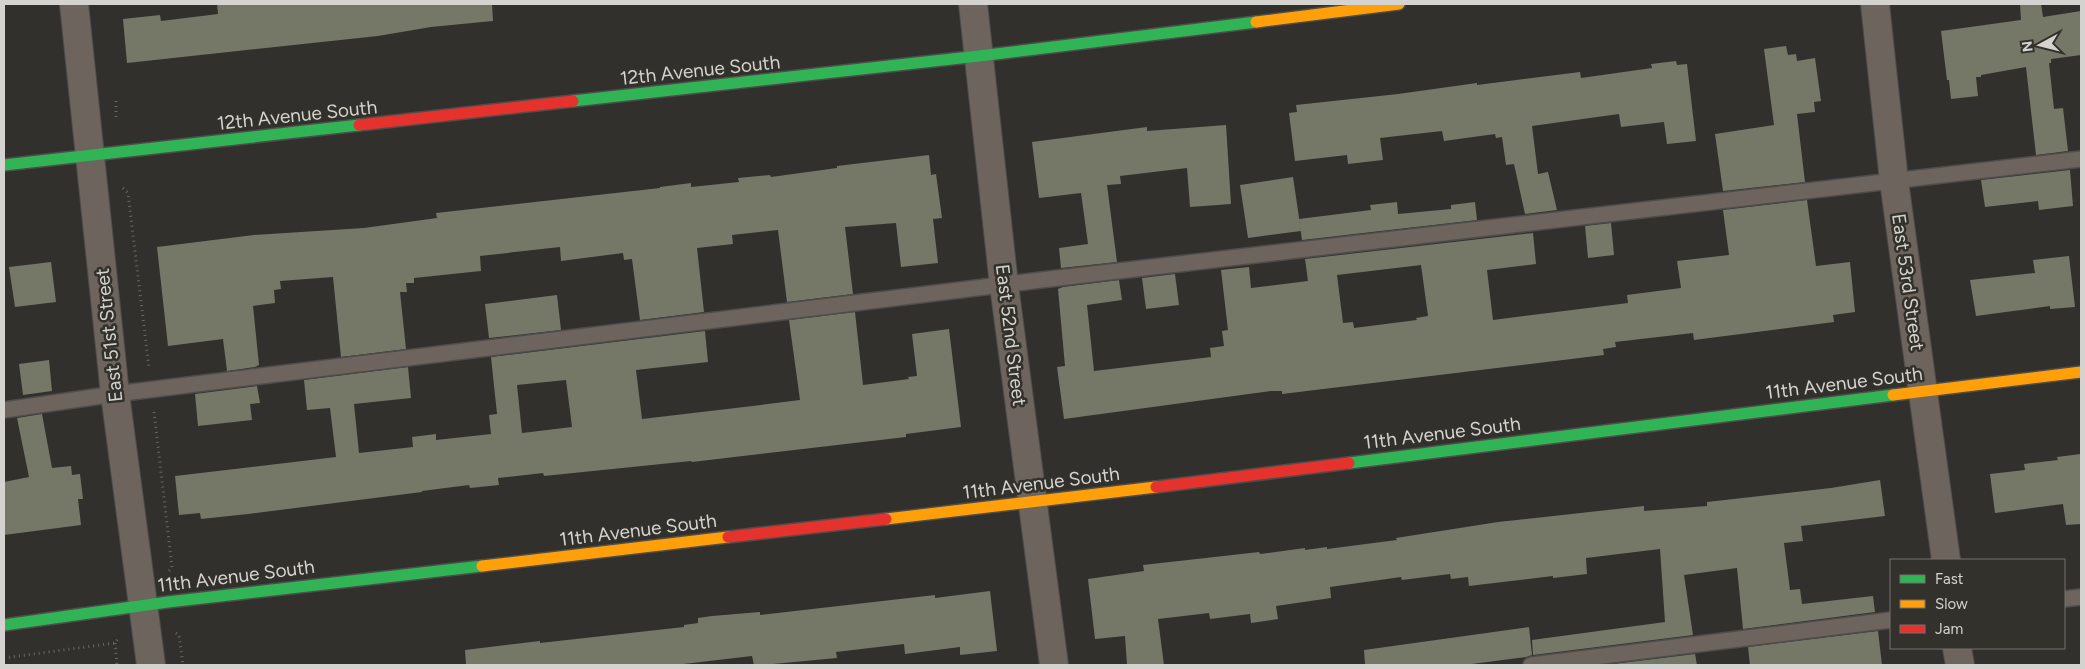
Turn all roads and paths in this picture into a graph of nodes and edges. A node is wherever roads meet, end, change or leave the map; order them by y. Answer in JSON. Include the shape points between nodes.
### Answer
{"nodes":[{"id":1,"x":74,"y":4,"type":"edge"},
{"id":2,"x":973,"y":4,"type":"edge"},
{"id":3,"x":1399,"y":4,"type":"edge"},
{"id":4,"x":1875,"y":4,"type":"edge"},
{"id":5,"x":978,"y":56,"type":"junction"},
{"id":6,"x":88,"y":155,"type":"junction"},
{"id":7,"x":2081,"y":158,"type":"edge"},
{"id":8,"x":4,"y":166,"type":"edge"},
{"id":9,"x":1894,"y":181,"type":"junction"},
{"id":10,"x":1004,"y":284,"type":"junction"},
{"id":11,"x":2081,"y":372,"type":"edge"},
{"id":12,"x":1922,"y":391,"type":"junction"},
{"id":13,"x":115,"y":394,"type":"junction"},
{"id":14,"x":4,"y":410,"type":"edge"},
{"id":15,"x":1033,"y":502,"type":"junction"},
{"id":16,"x":1946,"y":559,"type":"edge"},
{"id":17,"x":2081,"y":597,"type":"edge"},
{"id":18,"x":2065,"y":599,"type":"edge"},
{"id":19,"x":143,"y":605,"type":"junction"},
{"id":20,"x":1890,"y":620,"type":"edge"},
{"id":21,"x":4,"y":625,"type":"edge"},
{"id":22,"x":122,"y":635,"type":"dead end"},
{"id":23,"x":115,"y":643,"type":"junction"},
{"id":24,"x":1957,"y":649,"type":"edge"},
{"id":25,"x":4,"y":658,"type":"edge"},
{"id":26,"x":117,"y":665,"type":"edge"},
{"id":27,"x":151,"y":665,"type":"edge"},
{"id":28,"x":1054,"y":665,"type":"edge"},
{"id":29,"x":1531,"y":665,"type":"edge"},
{"id":30,"x":1960,"y":665,"type":"edge"}],
"edges":[{"from":1,"to":6,"type":"street","name":"East 51st Street"},
{"from":2,"to":5,"type":"street","name":"East 52nd Street"},
{"from":3,"to":5,"type":"street","name":"12th Avenue South"},
{"from":4,"to":9,"type":"street","name":"East 53rd Street"},
{"from":5,"to":6,"type":"street","name":"12th Avenue South"},
{"from":5,"to":10,"type":"street","name":"East 52nd Street"},
{"from":6,"to":8,"type":"street","name":"12th Avenue South"},
{"from":6,"to":13,"type":"street","name":"East 51st Street"},
{"from":7,"to":9,"type":"lane"},
{"from":9,"to":10,"type":"lane"},
{"from":9,"to":12,"type":"street","name":"East 53rd Street"},
{"from":10,"to":13,"type":"lane"},
{"from":10,"to":15,"type":"street","name":"East 52nd Street"},
{"from":11,"to":12,"type":"street","name":"11th Avenue South"},
{"from":12,"to":15,"type":"street","name":"11th Avenue South"},
{"from":12,"to":16,"type":"street","name":"East 53rd Street"},
{"from":13,"to":14,"type":"lane"},
{"from":13,"to":19,"type":"street","name":"East 51st Street"},
{"from":15,"to":19,"type":"street","name":"11th Avenue South"},
{"from":15,"to":28,"type":"street","name":"East 52nd Street"},
{"from":17,"to":18,"type":"lane"},
{"from":19,"to":21,"type":"street","name":"11th Avenue South"},
{"from":19,"to":27,"type":"street","name":"East 51st Street"},
{"from":20,"to":29,"type":"lane"},
{"from":22,"to":23,"type":"path"},
{"from":23,"to":25,"type":"path"},
{"from":23,"to":26,"type":"path"},
{"from":24,"to":30,"type":"street"}]}
